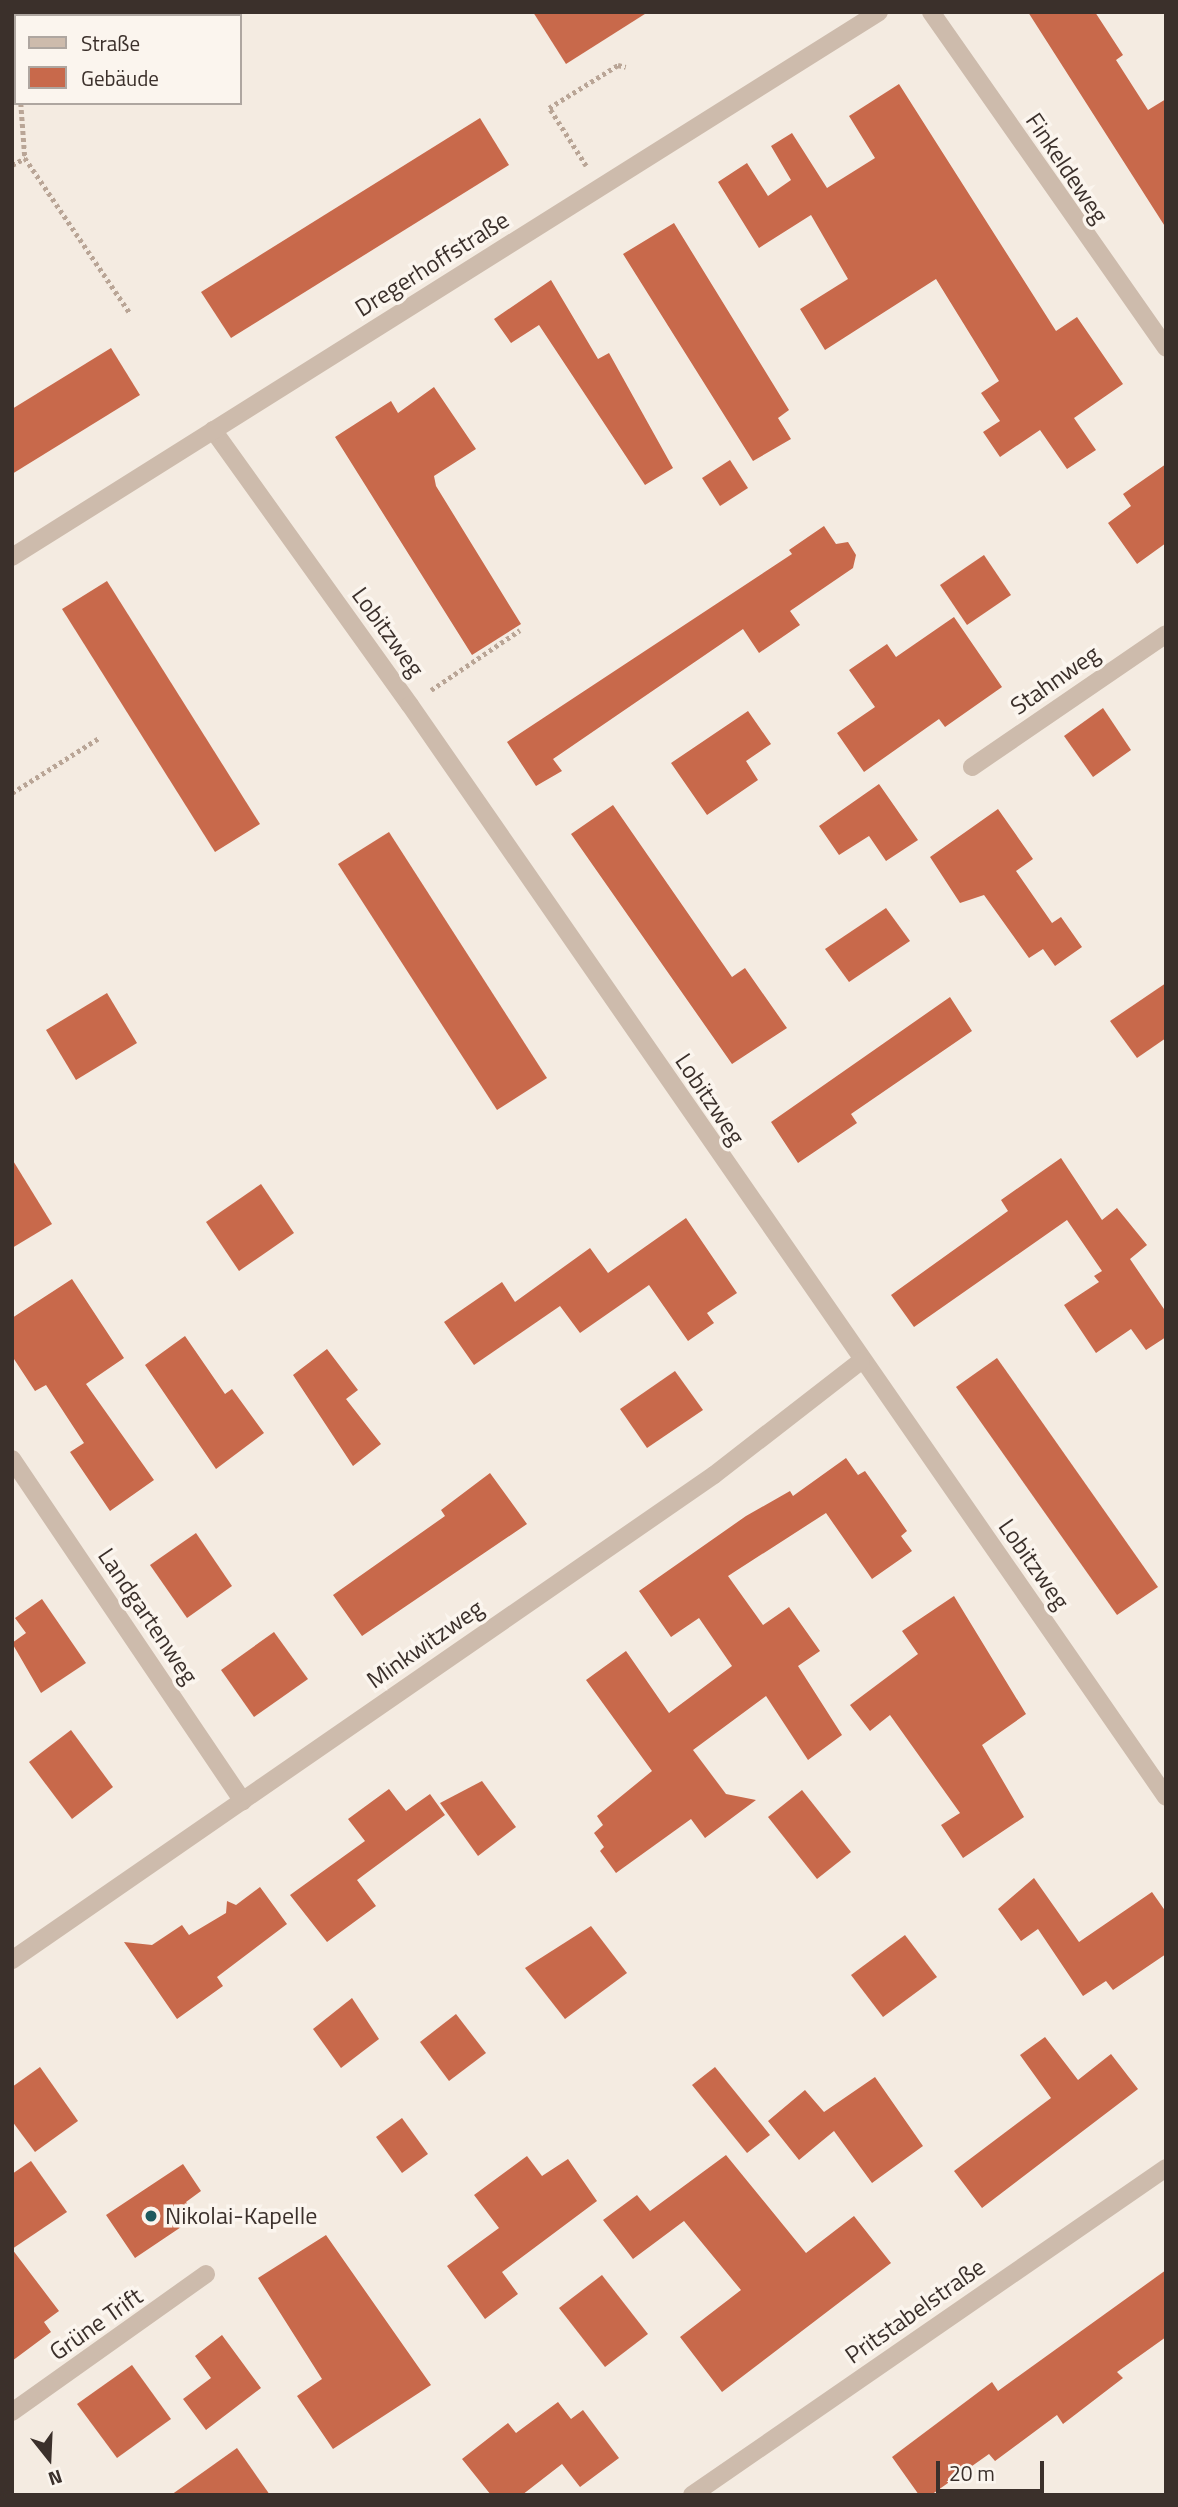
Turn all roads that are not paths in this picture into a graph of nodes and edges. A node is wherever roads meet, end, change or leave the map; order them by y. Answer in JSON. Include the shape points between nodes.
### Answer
{"nodes":[{"id":1,"x":879,"y":12,"type":"edge"},
{"id":2,"x":931,"y":12,"type":"edge"},
{"id":3,"x":1166,"y":348,"type":"edge"},
{"id":4,"x":212,"y":430,"type":"junction"},
{"id":5,"x":12,"y":557,"type":"edge"},
{"id":6,"x":1166,"y":634,"type":"edge"},
{"id":7,"x":972,"y":767,"type":"dead end"},
{"id":8,"x":861,"y":1362,"type":"junction"},
{"id":9,"x":12,"y":1460,"type":"edge"},
{"id":10,"x":1166,"y":1797,"type":"edge"},
{"id":11,"x":243,"y":1801,"type":"junction"},
{"id":12,"x":12,"y":1960,"type":"edge"},
{"id":13,"x":1166,"y":2168,"type":"edge"},
{"id":14,"x":206,"y":2274,"type":"dead end"},
{"id":15,"x":12,"y":2412,"type":"edge"},
{"id":16,"x":692,"y":2495,"type":"edge"}],
"edges":[{"from":1,"to":4,"type":"street","name":"Dregerhoffstraße"},
{"from":2,"to":3,"type":"street","name":"Finkeldeweg"},
{"from":4,"to":5,"type":"street","name":"Dregerhoffstraße"},
{"from":4,"to":8,"type":"street","name":"Lobitzweg","via":[[410,705]]},
{"from":6,"to":7,"type":"street","name":"Stahnweg"},
{"from":8,"to":10,"type":"street","name":"Lobitzweg"},
{"from":8,"to":11,"type":"street","name":"Minkwitzweg","via":[[714,1475]]},
{"from":9,"to":11,"type":"street","name":"Landgartenweg"},
{"from":11,"to":12,"type":"street","name":"Minkwitzweg"},
{"from":13,"to":16,"type":"street","name":"Pritstabelstraße"},
{"from":14,"to":15,"type":"street","name":"Grüne Trift"}]}
